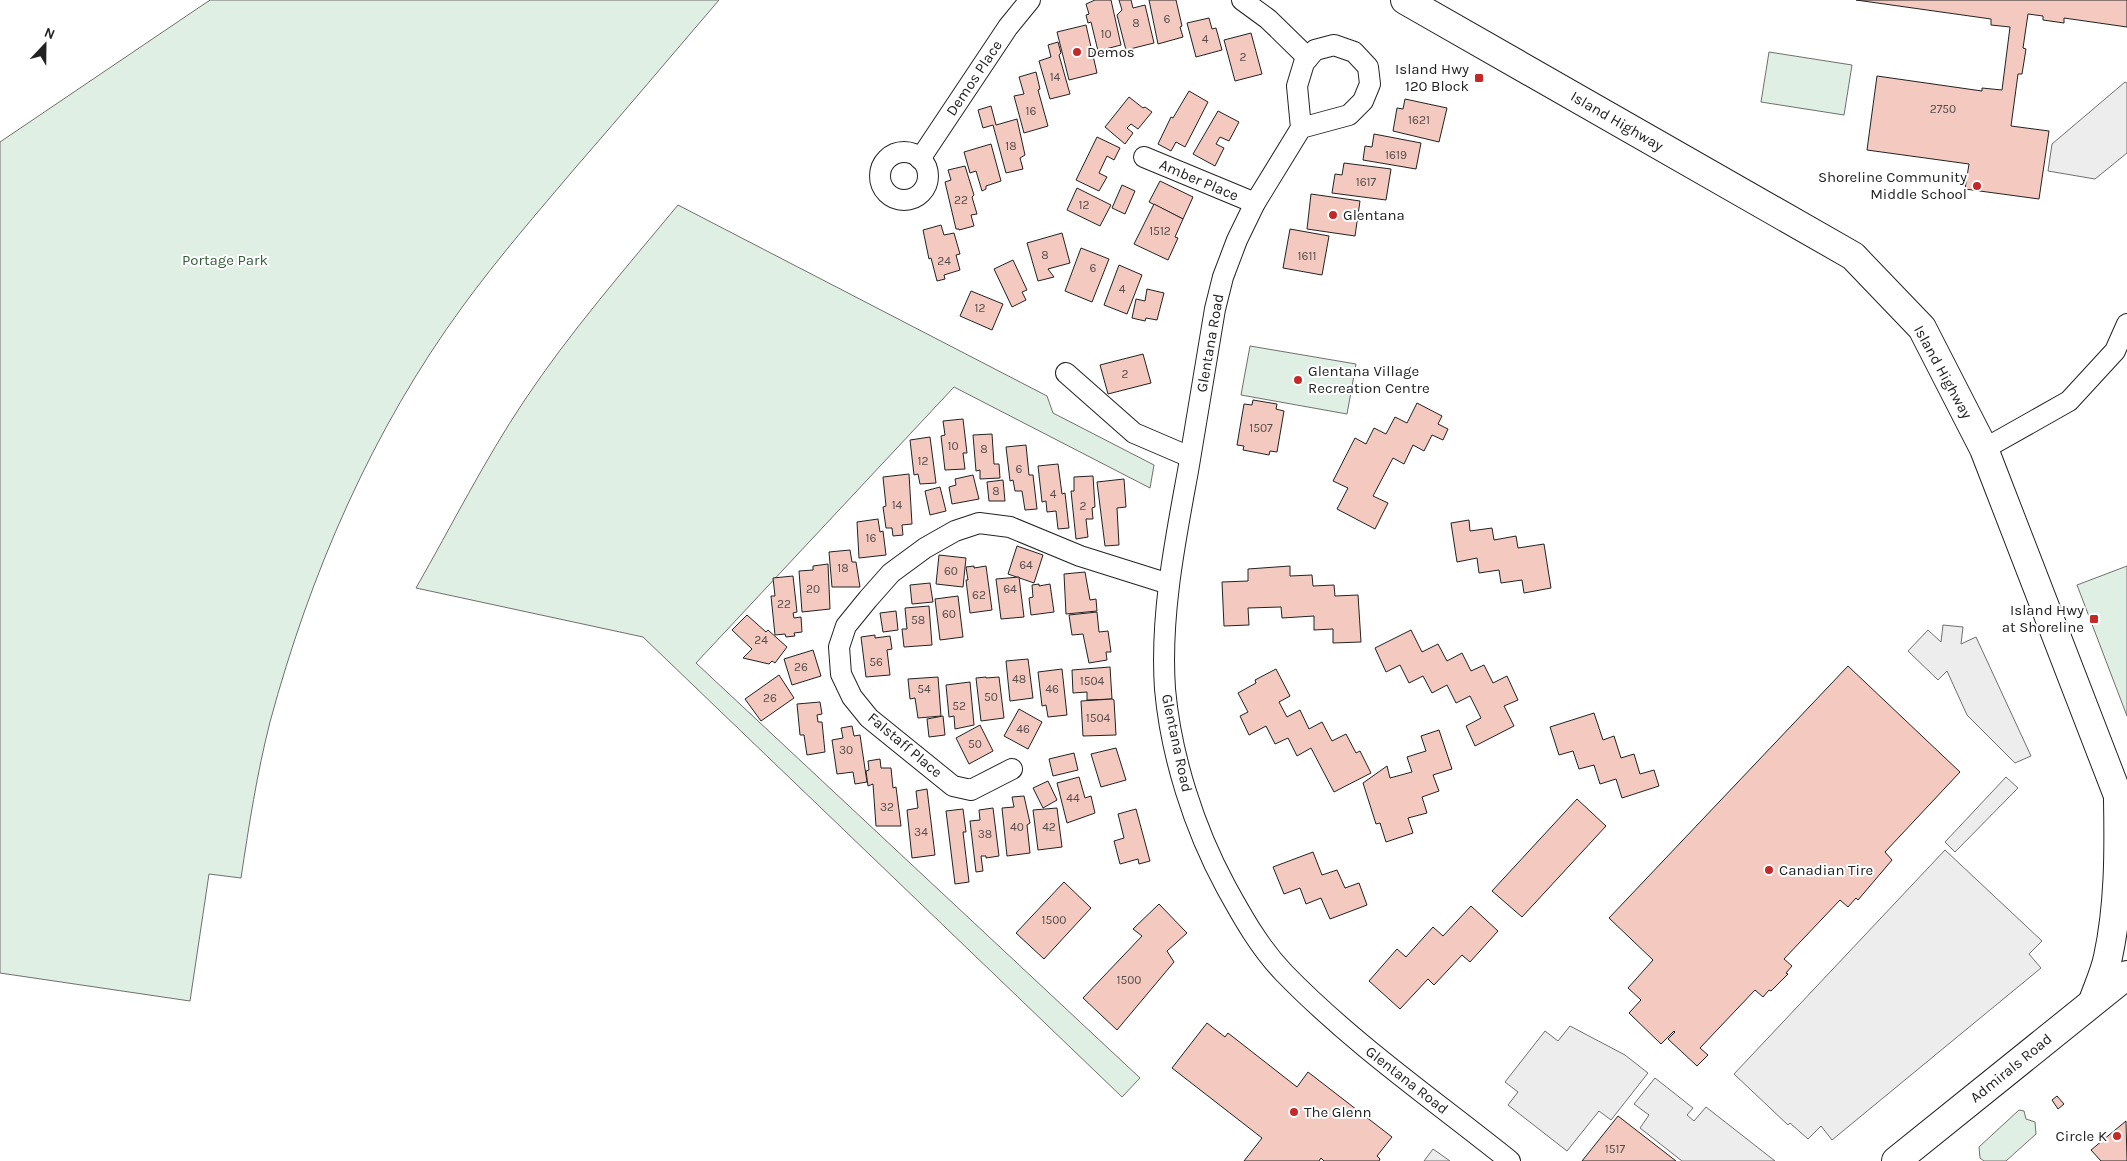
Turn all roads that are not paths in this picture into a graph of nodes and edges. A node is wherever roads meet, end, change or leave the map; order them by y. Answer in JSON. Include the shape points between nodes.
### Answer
{"nodes":[{"id":1,"x":1030,"y":0,"type":"edge"},
{"id":2,"x":1242,"y":0,"type":"edge"},
{"id":3,"x":1405,"y":0,"type":"edge"},
{"id":4,"x":1308,"y":58,"type":"junction"},
{"id":5,"x":1301,"y":128,"type":"junction"},
{"id":6,"x":1144,"y":156,"type":"dead end"},
{"id":7,"x":920,"y":159,"type":"dead end"},
{"id":8,"x":1255,"y":203,"type":"junction"},
{"id":9,"x":2127,"y":324,"type":"edge"},
{"id":10,"x":1066,"y":373,"type":"dead end"},
{"id":11,"x":1984,"y":449,"type":"junction"},
{"id":12,"x":1190,"y":457,"type":"junction"},
{"id":13,"x":1169,"y":584,"type":"junction"},
{"id":14,"x":1012,"y":769,"type":"dead end"},
{"id":15,"x":2122,"y":798,"type":"edge"},
{"id":16,"x":2127,"y":819,"type":"edge"},
{"id":17,"x":2127,"y":974,"type":"edge"},
{"id":18,"x":2093,"y":1001,"type":"junction"},
{"id":19,"x":1510,"y":1161,"type":"edge"},
{"id":20,"x":1896,"y":1161,"type":"edge"}],
"edges":[{"from":1,"to":7,"type":"street","name":"Demos Place","via":[[1008,26]]},
{"from":2,"to":4,"type":"street","via":[[1268,19]]},
{"from":3,"to":11,"type":"main road","name":"Island Highway","via":[[1853,256],[1922,328]]},
{"from":4,"to":5,"type":"street","via":[[1297,86]]},
{"from":4,"to":5,"type":"street","via":[[1315,50],[1334,45],[1354,52],[1368,67],[1370,84],[1363,101],[1349,115]]},
{"from":5,"to":8,"type":"street","name":"Glentana Road"},
{"from":6,"to":8,"type":"street","name":"Amber Place"},
{"from":8,"to":12,"type":"street","name":"Glentana Road","via":[[1222,277]]},
{"from":9,"to":11,"type":"street","via":[[2115,351],[2069,401]]},
{"from":10,"to":12,"type":"street","via":[[1134,433]]},
{"from":11,"to":15,"type":"main road","name":"Island Highway"},
{"from":12,"to":13,"type":"street","name":"Glentana Road"},
{"from":13,"to":14,"type":"street","name":"Falstaff Place","via":[[1080,556],[1010,527],[979,523],[955,531],[925,548],[891,574],[868,599],[846,626],[839,647],[841,674],[852,697],[869,718],[953,786],[972,790]]},
{"from":13,"to":19,"type":"street","name":"Glentana Road","via":[[1164,639],[1165,689],[1173,740],[1192,813],[1213,863],[1248,927],[1283,972],[1337,1024]]},
{"from":15,"to":16,"type":"main road","name":"Island Highway"},
{"from":15,"to":18,"type":"main road","via":[[2114,921],[2108,958]]},
{"from":17,"to":18,"type":"main road","name":"Admirals Road"},
{"from":18,"to":20,"type":"main road","name":"Admirals Road"}]}
